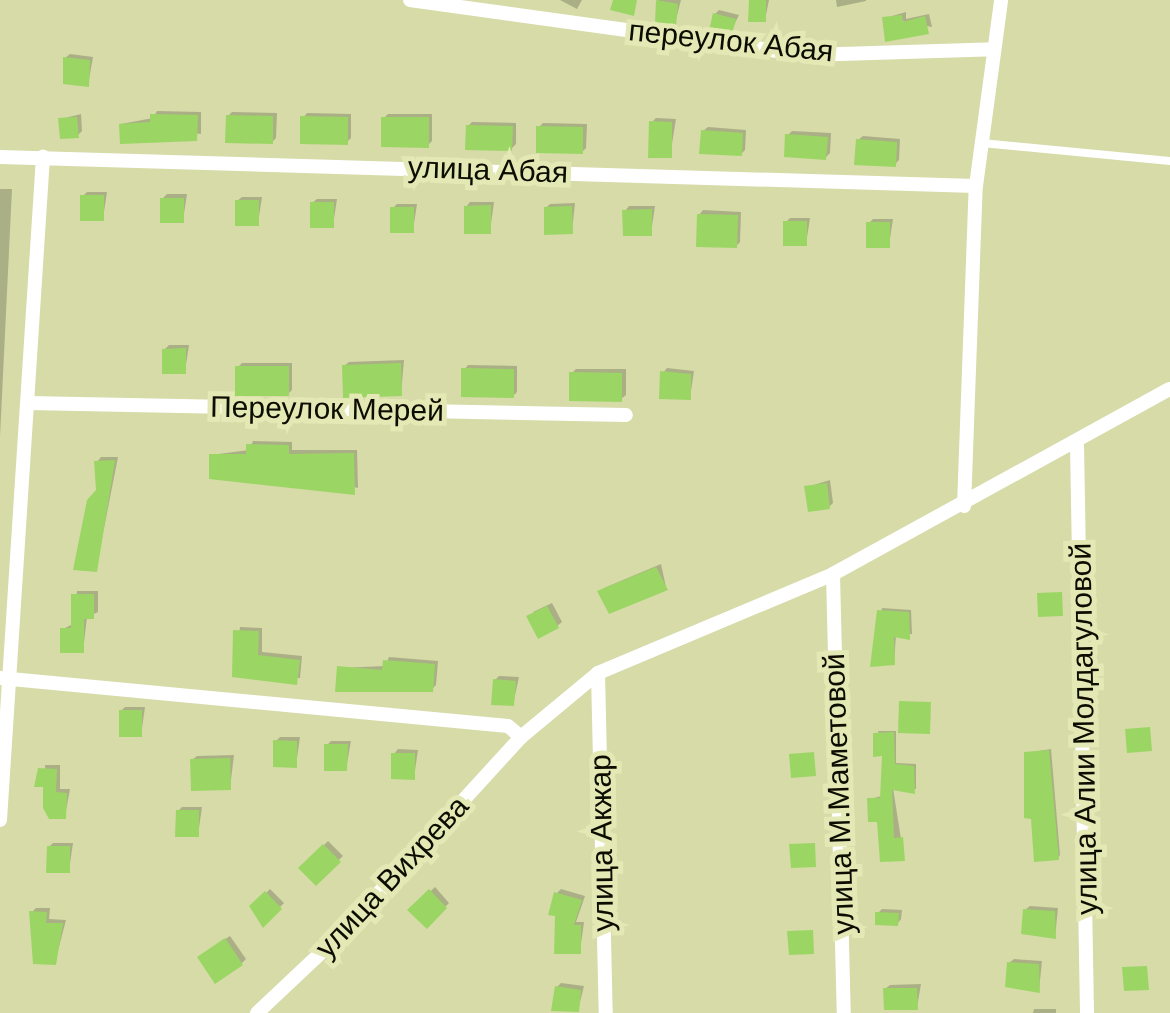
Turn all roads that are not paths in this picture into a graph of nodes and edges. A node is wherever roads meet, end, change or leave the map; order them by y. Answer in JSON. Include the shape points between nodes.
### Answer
{"nodes":[{"id":1,"x":410,"y":0,"type":"edge"},
{"id":2,"x":1001,"y":0,"type":"edge"},
{"id":3,"x":994,"y":48,"type":"junction"},
{"id":4,"x":982,"y":143,"type":"junction"},
{"id":5,"x":43,"y":156,"type":"junction"},
{"id":6,"x":0,"y":158,"type":"edge"},
{"id":7,"x":1170,"y":161,"type":"edge"},
{"id":8,"x":976,"y":186,"type":"junction"},
{"id":9,"x":1170,"y":389,"type":"edge"},
{"id":10,"x":28,"y":403,"type":"junction"},
{"id":11,"x":626,"y":415,"type":"dead end"},
{"id":12,"x":1077,"y":445,"type":"junction"},
{"id":13,"x":964,"y":506,"type":"junction"},
{"id":14,"x":833,"y":574,"type":"junction"},
{"id":15,"x":598,"y":673,"type":"junction"},
{"id":16,"x":4,"y":678,"type":"edge"},
{"id":17,"x":521,"y":737,"type":"junction"},
{"id":18,"x":0,"y":820,"type":"edge"},
{"id":19,"x":257,"y":1013,"type":"edge"},
{"id":20,"x":606,"y":1013,"type":"edge"},
{"id":21,"x":844,"y":1013,"type":"edge"},
{"id":22,"x":1087,"y":1013,"type":"edge"}],
"edges":[{"from":1,"to":3,"type":"street","name":"переулок Абая","via":[[808,55]]},
{"from":2,"to":3,"type":"street"},
{"from":3,"to":4,"type":"street"},
{"from":4,"to":7,"type":"lane"},
{"from":4,"to":8,"type":"street"},
{"from":5,"to":6,"type":"street","name":"улица Абая"},
{"from":5,"to":8,"type":"street","name":"улица Абая"},
{"from":5,"to":10,"type":"street"},
{"from":8,"to":13,"type":"street"},
{"from":9,"to":12,"type":"street","name":"улица Вихрева"},
{"from":10,"to":11,"type":"street","name":"Переулок Мерей"},
{"from":10,"to":16,"type":"street"},
{"from":12,"to":13,"type":"street","name":"улица Вихрева"},
{"from":12,"to":22,"type":"street","name":"улица Алии Молдагуловой"},
{"from":13,"to":14,"type":"street","name":"улица Вихрева"},
{"from":14,"to":15,"type":"street","name":"улица Вихрева"},
{"from":14,"to":21,"type":"street","name":"улица М.Маметовой"},
{"from":15,"to":17,"type":"street","name":"улица Вихрева"},
{"from":15,"to":20,"type":"street","name":"улица Акжар"},
{"from":16,"to":17,"type":"street","via":[[508,726]]},
{"from":16,"to":18,"type":"street"},
{"from":17,"to":19,"type":"street","name":"улица Вихрева","via":[[343,932]]}]}
